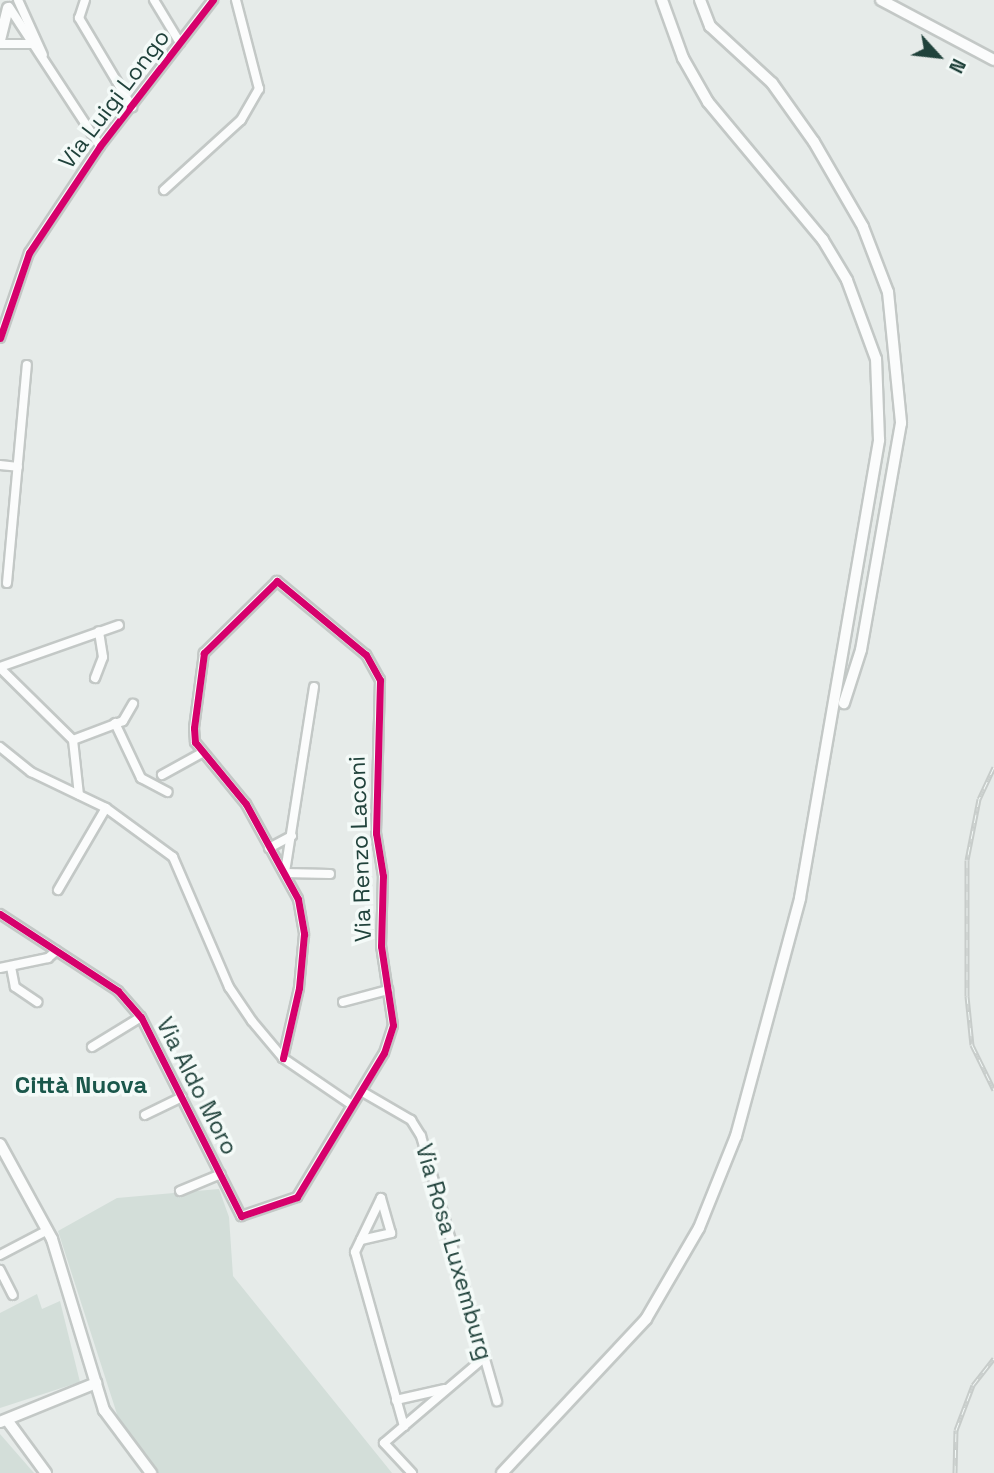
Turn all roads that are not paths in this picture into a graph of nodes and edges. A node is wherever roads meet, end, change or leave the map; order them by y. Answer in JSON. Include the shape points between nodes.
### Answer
{"nodes":[{"id":1,"x":85,"y":0,"type":"edge"},
{"id":2,"x":154,"y":0,"type":"edge"},
{"id":3,"x":213,"y":0,"type":"edge"},
{"id":4,"x":236,"y":0,"type":"edge"},
{"id":5,"x":662,"y":0,"type":"edge"},
{"id":6,"x":700,"y":0,"type":"edge"},
{"id":7,"x":881,"y":0,"type":"edge"},
{"id":8,"x":10,"y":5,"type":"edge"},
{"id":9,"x":0,"y":42,"type":"edge"},
{"id":10,"x":180,"y":43,"type":"junction"},
{"id":11,"x":33,"y":44,"type":"junction"},
{"id":12,"x":43,"y":55,"type":"junction"},
{"id":13,"x":994,"y":60,"type":"edge"},
{"id":14,"x":132,"y":107,"type":"junction"},
{"id":15,"x":100,"y":146,"type":"junction"},
{"id":16,"x":164,"y":190,"type":"dead end"},
{"id":17,"x":0,"y":338,"type":"edge"},
{"id":18,"x":27,"y":365,"type":"dead end"},
{"id":19,"x":0,"y":465,"type":"edge"},
{"id":20,"x":18,"y":467,"type":"junction"},
{"id":21,"x":7,"y":583,"type":"dead end"},
{"id":22,"x":119,"y":625,"type":"dead end"},
{"id":23,"x":99,"y":631,"type":"junction"},
{"id":24,"x":0,"y":667,"type":"edge"},
{"id":25,"x":95,"y":678,"type":"dead end"},
{"id":26,"x":314,"y":687,"type":"dead end"},
{"id":27,"x":133,"y":704,"type":"dead end"},
{"id":28,"x":115,"y":723,"type":"junction"},
{"id":29,"x":72,"y":740,"type":"junction"},
{"id":30,"x":831,"y":742,"type":"junction"},
{"id":31,"x":0,"y":747,"type":"edge"},
{"id":32,"x":202,"y":753,"type":"junction"},
{"id":33,"x":162,"y":775,"type":"dead end"},
{"id":34,"x":167,"y":792,"type":"dead end"},
{"id":35,"x":79,"y":795,"type":"junction"},
{"id":36,"x":106,"y":808,"type":"junction"},
{"id":37,"x":292,"y":836,"type":"junction"},
{"id":38,"x":269,"y":848,"type":"junction"},
{"id":39,"x":285,"y":873,"type":"junction"},
{"id":40,"x":330,"y":874,"type":"dead end"},
{"id":41,"x":58,"y":890,"type":"dead end"},
{"id":42,"x":0,"y":914,"type":"edge"},
{"id":43,"x":57,"y":951,"type":"junction"},
{"id":44,"x":11,"y":967,"type":"junction"},
{"id":45,"x":0,"y":968,"type":"edge"},
{"id":46,"x":388,"y":990,"type":"junction"},
{"id":47,"x":37,"y":1002,"type":"dead end"},
{"id":48,"x":343,"y":1002,"type":"dead end"},
{"id":49,"x":141,"y":1017,"type":"junction"},
{"id":50,"x":92,"y":1047,"type":"dead end"},
{"id":51,"x":283,"y":1058,"type":"junction"},
{"id":52,"x":361,"y":1091,"type":"junction"},
{"id":53,"x":182,"y":1097,"type":"junction"},
{"id":54,"x":352,"y":1104,"type":"junction"},
{"id":55,"x":145,"y":1115,"type":"dead end"},
{"id":56,"x":0,"y":1144,"type":"edge"},
{"id":57,"x":221,"y":1174,"type":"junction"},
{"id":58,"x":180,"y":1191,"type":"dead end"},
{"id":59,"x":48,"y":1230,"type":"junction"},
{"id":60,"x":360,"y":1240,"type":"junction"},
{"id":61,"x":0,"y":1255,"type":"edge"},
{"id":62,"x":0,"y":1270,"type":"edge"},
{"id":63,"x":13,"y":1294,"type":"dead end"},
{"id":64,"x":485,"y":1357,"type":"junction"},
{"id":65,"x":96,"y":1383,"type":"junction"},
{"id":66,"x":449,"y":1388,"type":"junction"},
{"id":67,"x":396,"y":1400,"type":"junction"},
{"id":68,"x":497,"y":1401,"type":"dead end"},
{"id":69,"x":4,"y":1421,"type":"edge"},
{"id":70,"x":404,"y":1426,"type":"junction"},
{"id":71,"x":46,"y":1473,"type":"edge"},
{"id":72,"x":151,"y":1473,"type":"edge"},
{"id":73,"x":412,"y":1473,"type":"edge"},
{"id":74,"x":502,"y":1473,"type":"edge"}],
"edges":[{"from":1,"to":14,"type":"street","via":[[79,18]]},
{"from":2,"to":10,"type":"street"},
{"from":3,"to":10,"type":"street","name":"Via Luigi Longo"},
{"from":4,"to":16,"type":"street","via":[[259,89],[241,120]]},
{"from":5,"to":30,"type":"main road","via":[[701,91],[823,240],[847,280],[876,359],[879,440]]},
{"from":6,"to":30,"type":"main road","via":[[710,26],[772,83],[814,142],[863,227],[888,292],[901,423],[861,650]]},
{"from":7,"to":13,"type":"main road"},
{"from":8,"to":9,"type":"main road"},
{"from":8,"to":11,"type":"street"},
{"from":8,"to":12,"type":"street"},
{"from":9,"to":11,"type":"street"},
{"from":10,"to":14,"type":"street","name":"Via Luigi Longo"},
{"from":11,"to":12,"type":"street"},
{"from":12,"to":15,"type":"street"},
{"from":14,"to":15,"type":"street","name":"Via Luigi Longo"},
{"from":15,"to":17,"type":"street","name":"Via Luigi Longo","via":[[29,253]]},
{"from":18,"to":20,"type":"street"},
{"from":19,"to":20,"type":"street"},
{"from":20,"to":21,"type":"street"},
{"from":22,"to":23,"type":"street"},
{"from":23,"to":24,"type":"street"},
{"from":23,"to":25,"type":"street","via":[[103,657]]},
{"from":24,"to":29,"type":"street"},
{"from":26,"to":37,"type":"street"},
{"from":27,"to":28,"type":"street"},
{"from":28,"to":29,"type":"street"},
{"from":28,"to":34,"type":"street","via":[[141,778]]},
{"from":29,"to":35,"type":"street"},
{"from":30,"to":74,"type":"main road","via":[[770,1015],[736,1136],[699,1227],[646,1319]]},
{"from":31,"to":35,"type":"street","via":[[31,772]]},
{"from":32,"to":33,"type":"street"},
{"from":32,"to":38,"type":"street","name":"Via Renzo Laconi","via":[[246,804]]},
{"from":32,"to":46,"type":"street","name":"Via Renzo Laconi","via":[[194,728],[204,653],[277,581],[366,655],[380,680],[376,833]]},
{"from":35,"to":36,"type":"street"},
{"from":36,"to":41,"type":"street"},
{"from":36,"to":51,"type":"street","via":[[173,857],[229,987]]},
{"from":37,"to":38,"type":"street"},
{"from":37,"to":39,"type":"street"},
{"from":38,"to":39,"type":"street","name":"Via Renzo Laconi"},
{"from":39,"to":40,"type":"street","name":"Via Renzo Laconi"},
{"from":39,"to":51,"type":"street","name":"Via Renzo Laconi","via":[[298,899],[304,934]]},
{"from":42,"to":43,"type":"street","name":"Via Aldo Moro"},
{"from":43,"to":44,"type":"street"},
{"from":43,"to":49,"type":"street","name":"Via Aldo Moro","via":[[118,991]]},
{"from":44,"to":45,"type":"street"},
{"from":44,"to":47,"type":"street","via":[[15,987]]},
{"from":46,"to":48,"type":"street"},
{"from":46,"to":52,"type":"street","via":[[393,1025]]},
{"from":49,"to":50,"type":"street"},
{"from":49,"to":53,"type":"street","name":"Via Aldo Moro"},
{"from":51,"to":54,"type":"street"},
{"from":52,"to":54,"type":"street"},
{"from":52,"to":64,"type":"street","name":"Via Rosa Luxemburg","via":[[411,1120],[421,1136]]},
{"from":53,"to":55,"type":"street"},
{"from":53,"to":57,"type":"street","name":"Via Aldo Moro"},
{"from":54,"to":57,"type":"street","name":"Via Aldo Moro","via":[[297,1197],[241,1216]]},
{"from":56,"to":59,"type":"main road"},
{"from":57,"to":58,"type":"street"},
{"from":59,"to":61,"type":"street"},
{"from":59,"to":65,"type":"main road"},
{"from":60,"to":60,"type":"street","via":[[382,1198],[391,1233]]},
{"from":60,"to":67,"type":"street","via":[[355,1252]]},
{"from":62,"to":63,"type":"street"},
{"from":64,"to":66,"type":"street"},
{"from":64,"to":68,"type":"street","name":"Via Rosa Luxemburg"},
{"from":65,"to":69,"type":"street"},
{"from":65,"to":72,"type":"main road","via":[[104,1410]]},
{"from":66,"to":67,"type":"street"},
{"from":66,"to":70,"type":"street"},
{"from":67,"to":70,"type":"street"},
{"from":69,"to":71,"type":"street"},
{"from":70,"to":73,"type":"street","via":[[384,1443]]}]}
